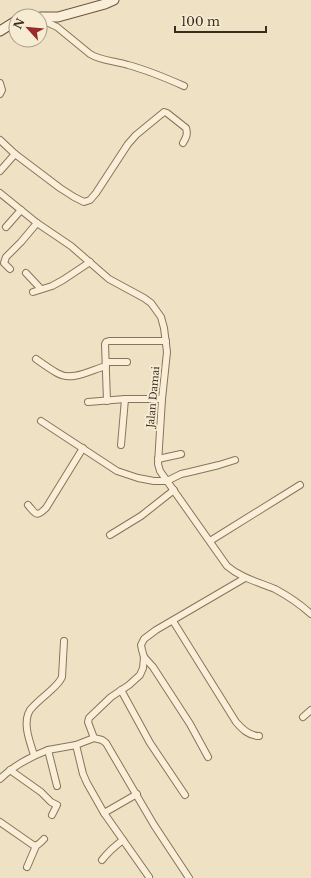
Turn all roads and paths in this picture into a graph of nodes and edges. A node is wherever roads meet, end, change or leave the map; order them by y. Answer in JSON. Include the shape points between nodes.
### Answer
{"nodes":[{"id":1,"x":114,"y":0,"type":"edge"},
{"id":2,"x":48,"y":17,"type":"edge"},
{"id":3,"x":48,"y":22,"type":"edge"},
{"id":4,"x":0,"y":83,"type":"edge"},
{"id":5,"x":184,"y":86,"type":"dead end"},
{"id":6,"x":0,"y":94,"type":"edge"},
{"id":7,"x":0,"y":140,"type":"edge"},
{"id":8,"x":183,"y":143,"type":"dead end"},
{"id":9,"x":15,"y":154,"type":"junction"},
{"id":10,"x":0,"y":171,"type":"edge"},
{"id":11,"x":0,"y":193,"type":"edge"},
{"id":12,"x":21,"y":210,"type":"junction"},
{"id":13,"x":37,"y":223,"type":"junction"},
{"id":14,"x":6,"y":227,"type":"dead end"},
{"id":15,"x":90,"y":262,"type":"junction"},
{"id":16,"x":10,"y":269,"type":"dead end"},
{"id":17,"x":26,"y":273,"type":"dead end"},
{"id":18,"x":41,"y":289,"type":"junction"},
{"id":19,"x":33,"y":292,"type":"dead end"},
{"id":20,"x":166,"y":341,"type":"junction"},
{"id":21,"x":36,"y":359,"type":"dead end"},
{"id":22,"x":127,"y":362,"type":"dead end"},
{"id":23,"x":106,"y":364,"type":"junction"},
{"id":24,"x":125,"y":399,"type":"junction"},
{"id":25,"x":162,"y":399,"type":"junction"},
{"id":26,"x":107,"y":401,"type":"junction"},
{"id":27,"x":88,"y":402,"type":"dead end"},
{"id":28,"x":41,"y":421,"type":"dead end"},
{"id":29,"x":121,"y":444,"type":"dead end"},
{"id":30,"x":83,"y":448,"type":"junction"},
{"id":31,"x":181,"y":454,"type":"dead end"},
{"id":32,"x":158,"y":459,"type":"junction"},
{"id":33,"x":235,"y":460,"type":"dead end"},
{"id":34,"x":167,"y":481,"type":"junction"},
{"id":35,"x":300,"y":485,"type":"dead end"},
{"id":36,"x":174,"y":490,"type":"junction"},
{"id":37,"x":28,"y":505,"type":"dead end"},
{"id":38,"x":110,"y":535,"type":"dead end"},
{"id":39,"x":210,"y":541,"type":"junction"},
{"id":40,"x":245,"y":578,"type":"junction"},
{"id":41,"x":311,"y":614,"type":"edge"},
{"id":42,"x":173,"y":621,"type":"junction"},
{"id":43,"x":64,"y":641,"type":"dead end"},
{"id":44,"x":144,"y":657,"type":"junction"},
{"id":45,"x":121,"y":690,"type":"junction"},
{"id":46,"x":311,"y":710,"type":"edge"},
{"id":47,"x":303,"y":717,"type":"dead end"},
{"id":48,"x":259,"y":736,"type":"dead end"},
{"id":49,"x":94,"y":738,"type":"junction"},
{"id":50,"x":76,"y":745,"type":"junction"},
{"id":51,"x":48,"y":750,"type":"junction"},
{"id":52,"x":34,"y":755,"type":"junction"},
{"id":53,"x":208,"y":757,"type":"dead end"},
{"id":54,"x":10,"y":770,"type":"junction"},
{"id":55,"x":0,"y":779,"type":"edge"},
{"id":56,"x":57,"y":786,"type":"dead end"},
{"id":57,"x":137,"y":794,"type":"junction"},
{"id":58,"x":185,"y":795,"type":"dead end"},
{"id":59,"x":104,"y":813,"type":"junction"},
{"id":60,"x":52,"y":815,"type":"dead end"},
{"id":61,"x":0,"y":822,"type":"edge"},
{"id":62,"x":44,"y":839,"type":"dead end"},
{"id":63,"x":123,"y":840,"type":"junction"},
{"id":64,"x":36,"y":846,"type":"junction"},
{"id":65,"x":102,"y":860,"type":"dead end"},
{"id":66,"x":27,"y":867,"type":"dead end"},
{"id":67,"x":149,"y":877,"type":"dead end"},
{"id":68,"x":189,"y":878,"type":"edge"}],
"edges":[{"from":1,"to":2,"type":"street"},
{"from":3,"to":5,"type":"street","via":[[96,58],[139,68]]},
{"from":4,"to":6,"type":"street"},
{"from":7,"to":9,"type":"street"},
{"from":8,"to":9,"type":"street","via":[[187,136],[186,128],[164,112],[132,139],[96,193],[84,202],[60,188]]},
{"from":9,"to":10,"type":"street"},
{"from":11,"to":12,"type":"street","name":"Jalan Damai"},
{"from":12,"to":13,"type":"street","name":"Jalan Damai"},
{"from":12,"to":14,"type":"street"},
{"from":13,"to":15,"type":"street","name":"Jalan Damai","via":[[64,240]]},
{"from":13,"to":16,"type":"street","via":[[6,257],[4,263]]},
{"from":15,"to":18,"type":"street","via":[[63,280]]},
{"from":15,"to":20,"type":"street","name":"Jalan Damai","via":[[109,279],[151,303],[161,317]]},
{"from":17,"to":18,"type":"street"},
{"from":18,"to":19,"type":"street"},
{"from":20,"to":23,"type":"street","via":[[108,341],[105,344]]},
{"from":20,"to":25,"type":"street","name":"Jalan Damai"},
{"from":21,"to":23,"type":"street","via":[[67,377]]},
{"from":22,"to":23,"type":"street"},
{"from":23,"to":26,"type":"street"},
{"from":24,"to":25,"type":"street"},
{"from":24,"to":26,"type":"street"},
{"from":24,"to":29,"type":"street"},
{"from":25,"to":32,"type":"street","name":"Jalan Damai"},
{"from":26,"to":27,"type":"street"},
{"from":28,"to":30,"type":"street"},
{"from":30,"to":34,"type":"street","via":[[117,471],[138,478]]},
{"from":30,"to":37,"type":"street","via":[[46,508],[37,514]]},
{"from":31,"to":32,"type":"street"},
{"from":32,"to":34,"type":"street","name":"Jalan Damai","via":[[160,471]]},
{"from":33,"to":34,"type":"street","via":[[181,474]]},
{"from":34,"to":36,"type":"street","name":"Jalan Damai"},
{"from":35,"to":39,"type":"street"},
{"from":36,"to":38,"type":"street","via":[[146,513]]},
{"from":36,"to":39,"type":"street","name":"Jalan Damai"},
{"from":39,"to":40,"type":"street","name":"Jalan Damai","via":[[227,566]]},
{"from":40,"to":41,"type":"street","name":"Jalan Damai","via":[[291,597]]},
{"from":40,"to":42,"type":"street"},
{"from":42,"to":44,"type":"street","via":[[144,639],[141,645]]},
{"from":42,"to":48,"type":"street","via":[[236,722],[243,730]]},
{"from":43,"to":52,"type":"street","via":[[60,682],[30,710],[27,718]]},
{"from":44,"to":45,"type":"street","via":[[140,675]]},
{"from":44,"to":53,"type":"street","via":[[190,724]]},
{"from":45,"to":49,"type":"street","via":[[89,718]]},
{"from":45,"to":58,"type":"street","via":[[150,743]]},
{"from":46,"to":47,"type":"street"},
{"from":49,"to":50,"type":"street"},
{"from":49,"to":57,"type":"street","via":[[106,743]]},
{"from":50,"to":51,"type":"street"},
{"from":50,"to":59,"type":"street","via":[[83,774]]},
{"from":51,"to":52,"type":"street"},
{"from":51,"to":56,"type":"street"},
{"from":52,"to":54,"type":"street"},
{"from":54,"to":55,"type":"street"},
{"from":54,"to":60,"type":"street","via":[[57,805]]},
{"from":57,"to":59,"type":"street"},
{"from":57,"to":68,"type":"street"},
{"from":59,"to":63,"type":"street"},
{"from":61,"to":64,"type":"street"},
{"from":62,"to":64,"type":"street"},
{"from":63,"to":65,"type":"street"},
{"from":63,"to":67,"type":"street"},
{"from":64,"to":66,"type":"street"}]}
